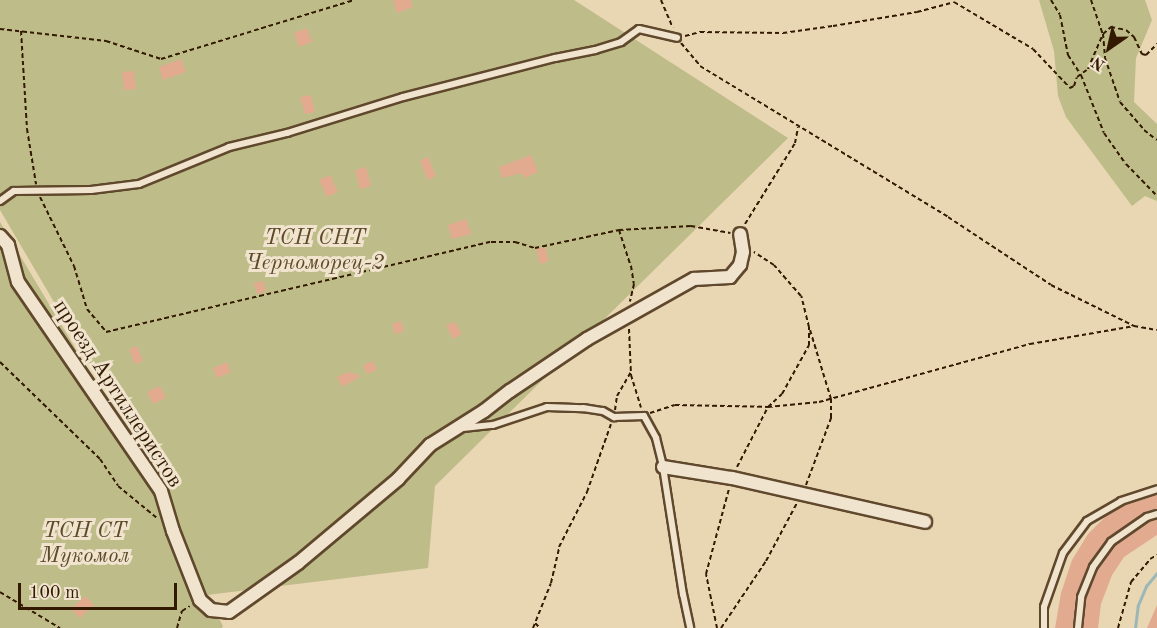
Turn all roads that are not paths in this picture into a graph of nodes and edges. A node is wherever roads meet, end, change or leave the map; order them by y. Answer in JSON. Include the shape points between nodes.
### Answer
{"nodes":[{"id":1,"x":677,"y":38,"type":"road end"},
{"id":2,"x":0,"y":201,"type":"edge"},
{"id":3,"x":740,"y":234,"type":"road end"},
{"id":4,"x":0,"y":236,"type":"edge"},
{"id":5,"x":454,"y":429,"type":"junction"},
{"id":6,"x":663,"y":467,"type":"junction"},
{"id":7,"x":1157,"y":489,"type":"edge"},
{"id":8,"x":1157,"y":514,"type":"edge"},
{"id":9,"x":925,"y":522,"type":"dead end"},
{"id":10,"x":690,"y":628,"type":"edge"},
{"id":11,"x":1044,"y":628,"type":"edge"},
{"id":12,"x":1078,"y":628,"type":"edge"}],
"edges":[{"from":1,"to":2,"type":"lane","via":[[639,29],[621,42],[595,50],[534,63],[229,147],[139,183],[91,190],[14,191]]},
{"from":3,"to":5,"type":"street","via":[[740,265],[730,277],[694,279],[587,339]]},
{"from":4,"to":5,"type":"street","name":"проезд Артиллеристов","via":[[8,245],[18,282],[161,491],[200,600],[211,610],[229,612],[298,563],[398,479],[430,445]]},
{"from":5,"to":6,"type":"lane","via":[[493,425],[546,407],[593,409],[615,417],[644,416],[656,438]]},
{"from":6,"to":9,"type":"street","via":[[732,478]]},
{"from":6,"to":10,"type":"lane"},
{"from":7,"to":11,"type":"lane","via":[[1121,501],[1087,521],[1063,553],[1044,607]]},
{"from":8,"to":12,"type":"lane","via":[[1147,516],[1111,542],[1093,567],[1081,597]]}]}
